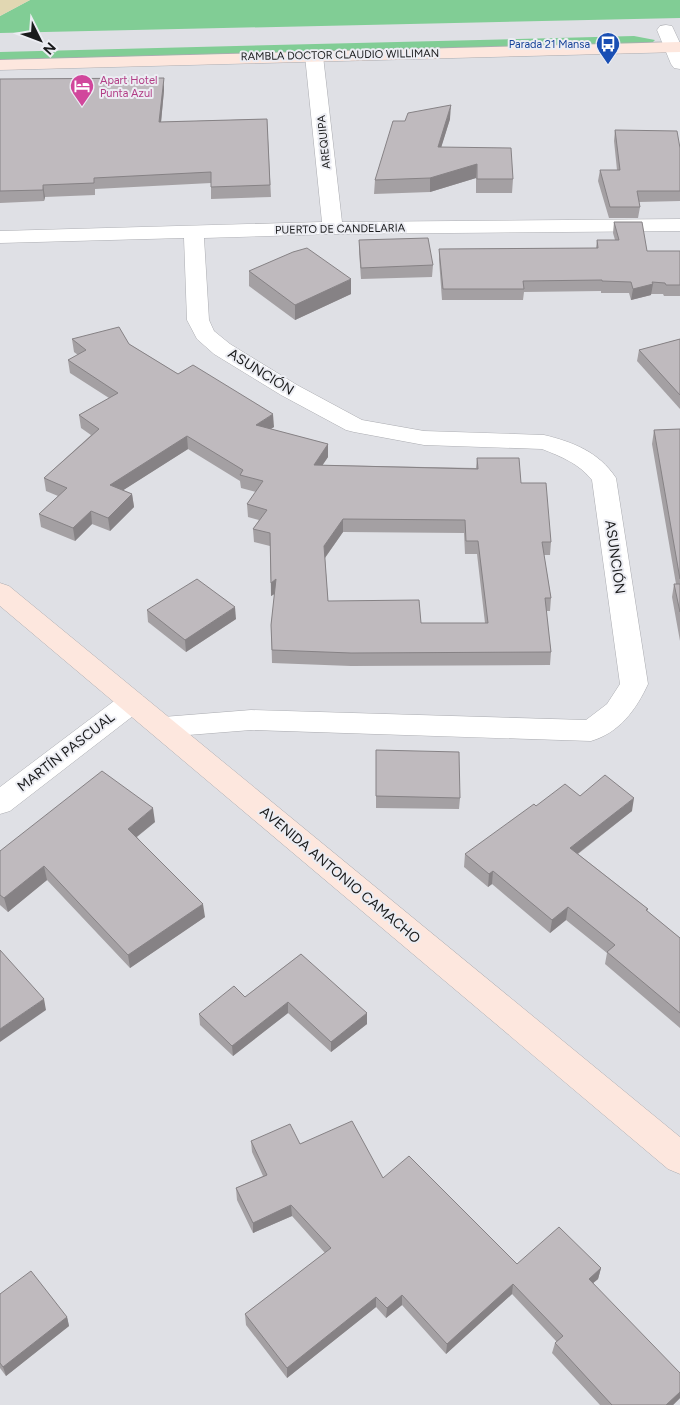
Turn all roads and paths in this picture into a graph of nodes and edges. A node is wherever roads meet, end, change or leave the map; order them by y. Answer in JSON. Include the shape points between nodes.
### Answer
{"nodes":[{"id":1,"x":673,"y":30,"type":"edge"},
{"id":2,"x":646,"y":31,"type":"dead end"},
{"id":3,"x":676,"y":47,"type":"edge"},
{"id":4,"x":314,"y":56,"type":"junction"},
{"id":5,"x":680,"y":64,"type":"edge"},
{"id":6,"x":0,"y":65,"type":"edge"},
{"id":7,"x":680,"y":224,"type":"edge"},
{"id":8,"x":333,"y":228,"type":"junction"},
{"id":9,"x":194,"y":232,"type":"junction"},
{"id":10,"x":0,"y":237,"type":"edge"},
{"id":11,"x":0,"y":592,"type":"edge"},
{"id":12,"x":132,"y":702,"type":"junction"},
{"id":13,"x":163,"y":728,"type":"junction"},
{"id":14,"x":0,"y":803,"type":"edge"},
{"id":15,"x":680,"y":1158,"type":"edge"}],
"edges":[{"from":1,"to":2,"type":"main road"},
{"from":1,"to":3,"type":"street"},
{"from":3,"to":4,"type":"main road","name":"RAMBLA DOCTOR CLAUDIO WILLIMAN"},
{"from":3,"to":5,"type":"street"},
{"from":4,"to":6,"type":"main road","name":"RAMBLA DOCTOR CLAUDIO WILLIMAN"},
{"from":4,"to":8,"type":"street","name":"AREQUIPA"},
{"from":7,"to":8,"type":"street","name":"PUERTO DE CANDELARIA"},
{"from":8,"to":9,"type":"street","name":"PUERTO DE CANDELARIA"},
{"from":9,"to":10,"type":"street","name":"PUERTO DE CANDELARIA"},
{"from":9,"to":13,"type":"street","name":"ASUNCIÓN","via":[[198,320],[205,334],[288,390],[354,425],[424,438],[544,442],[590,462],[604,478],[634,684],[626,702],[614,716],[590,731],[251,720]]},
{"from":11,"to":12,"type":"main road","name":"AVENIDA ANTONIO CAMACHO"},
{"from":12,"to":13,"type":"main road","name":"AVENIDA ANTONIO CAMACHO"},
{"from":12,"to":14,"type":"street","name":"MARTÍN PASCUAL"},
{"from":13,"to":15,"type":"main road","name":"AVENIDA ANTONIO CAMACHO"}]}
